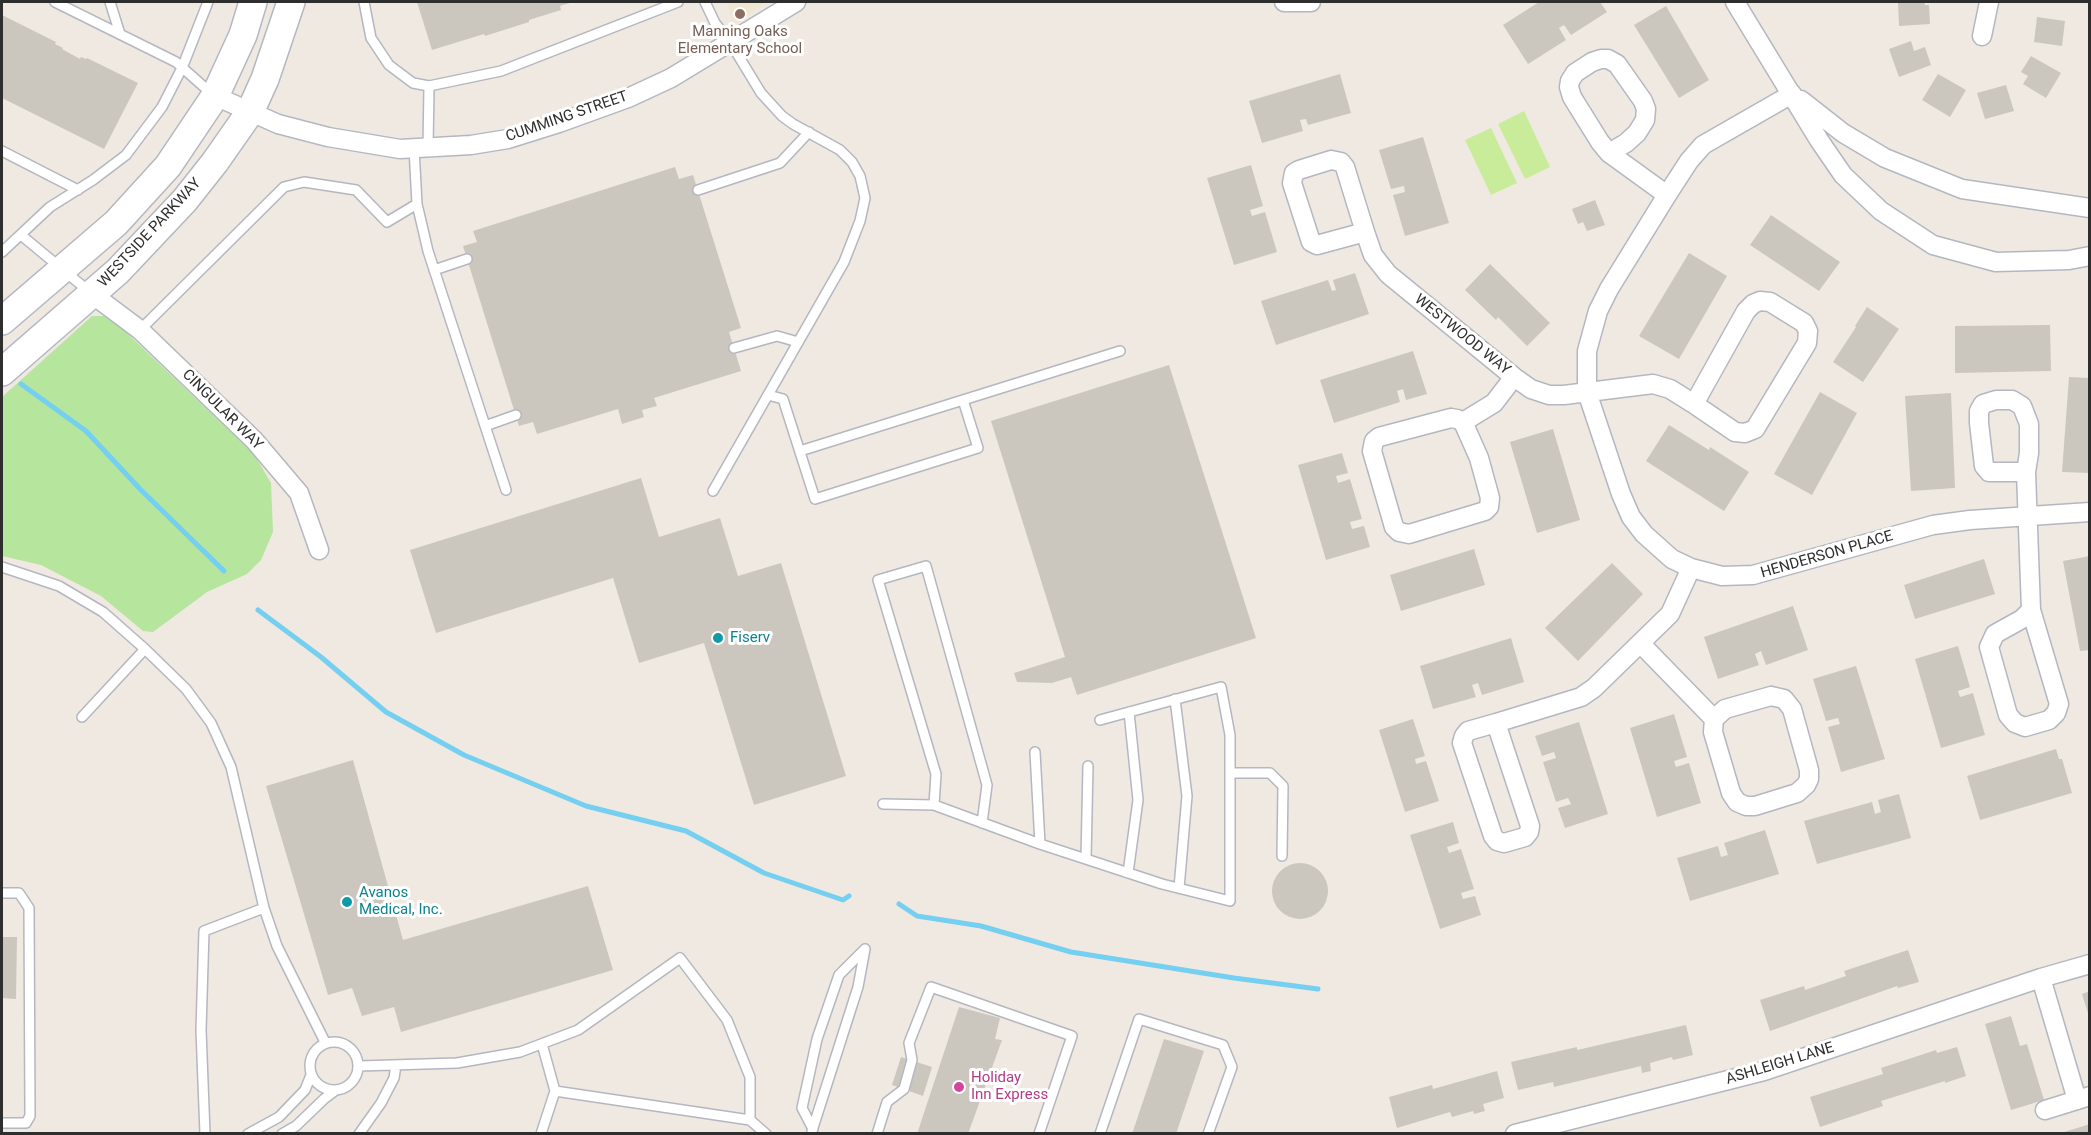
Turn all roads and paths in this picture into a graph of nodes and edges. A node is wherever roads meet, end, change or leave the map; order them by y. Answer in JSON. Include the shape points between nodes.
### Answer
{"nodes":[{"id":1,"x":55,"y":2,"type":"edge"},
{"id":2,"x":110,"y":2,"type":"edge"},
{"id":3,"x":208,"y":2,"type":"edge"},
{"id":4,"x":253,"y":2,"type":"edge"},
{"id":5,"x":291,"y":2,"type":"edge"},
{"id":6,"x":364,"y":2,"type":"edge"},
{"id":7,"x":678,"y":2,"type":"edge"},
{"id":8,"x":705,"y":2,"type":"edge"},
{"id":9,"x":795,"y":2,"type":"edge"},
{"id":10,"x":1284,"y":2,"type":"edge"},
{"id":11,"x":1311,"y":2,"type":"edge"},
{"id":12,"x":1735,"y":2,"type":"edge"},
{"id":13,"x":1989,"y":2,"type":"edge"},
{"id":14,"x":120,"y":34,"type":"junction"},
{"id":15,"x":1982,"y":36,"type":"dead end"},
{"id":16,"x":730,"y":42,"type":"junction"},
{"id":17,"x":182,"y":68,"type":"junction"},
{"id":18,"x":429,"y":86,"type":"junction"},
{"id":19,"x":1792,"y":94,"type":"junction"},
{"id":20,"x":214,"y":96,"type":"junction"},
{"id":21,"x":250,"y":112,"type":"junction"},
{"id":22,"x":809,"y":132,"type":"junction"},
{"id":23,"x":421,"y":148,"type":"junction"},
{"id":24,"x":2,"y":151,"type":"edge"},
{"id":25,"x":1609,"y":153,"type":"junction"},
{"id":26,"x":78,"y":190,"type":"junction"},
{"id":27,"x":698,"y":190,"type":"dead end"},
{"id":28,"x":1667,"y":195,"type":"junction"},
{"id":29,"x":417,"y":204,"type":"junction"},
{"id":30,"x":2090,"y":208,"type":"edge"},
{"id":31,"x":1365,"y":232,"type":"junction"},
{"id":32,"x":21,"y":235,"type":"junction"},
{"id":33,"x":2,"y":252,"type":"edge"},
{"id":34,"x":2090,"y":256,"type":"edge"},
{"id":35,"x":467,"y":260,"type":"dead end"},
{"id":36,"x":62,"y":269,"type":"junction"},
{"id":37,"x":434,"y":270,"type":"junction"},
{"id":38,"x":92,"y":294,"type":"junction"},
{"id":39,"x":2,"y":321,"type":"edge"},
{"id":40,"x":140,"y":330,"type":"junction"},
{"id":41,"x":798,"y":342,"type":"junction"},
{"id":42,"x":734,"y":348,"type":"dead end"},
{"id":43,"x":1120,"y":351,"type":"dead end"},
{"id":44,"x":2,"y":372,"type":"edge"},
{"id":45,"x":1514,"y":377,"type":"junction"},
{"id":46,"x":1587,"y":392,"type":"junction"},
{"id":47,"x":768,"y":395,"type":"junction"},
{"id":48,"x":963,"y":400,"type":"junction"},
{"id":49,"x":1694,"y":404,"type":"junction"},
{"id":50,"x":516,"y":415,"type":"dead end"},
{"id":51,"x":1463,"y":422,"type":"junction"},
{"id":52,"x":484,"y":426,"type":"junction"},
{"id":53,"x":800,"y":451,"type":"junction"},
{"id":54,"x":2026,"y":472,"type":"dead end"},
{"id":55,"x":506,"y":490,"type":"dead end"},
{"id":56,"x":713,"y":490,"type":"dead end"},
{"id":57,"x":2090,"y":512,"type":"edge"},
{"id":58,"x":2027,"y":517,"type":"junction"},
{"id":59,"x":319,"y":550,"type":"dead end"},
{"id":60,"x":2,"y":567,"type":"edge"},
{"id":61,"x":1690,"y":568,"type":"junction"},
{"id":62,"x":2031,"y":610,"type":"junction"},
{"id":63,"x":1641,"y":644,"type":"junction"},
{"id":64,"x":145,"y":649,"type":"junction"},
{"id":65,"x":1174,"y":699,"type":"junction"},
{"id":66,"x":1129,"y":712,"type":"junction"},
{"id":67,"x":82,"y":717,"type":"dead end"},
{"id":68,"x":1714,"y":719,"type":"junction"},
{"id":69,"x":1100,"y":720,"type":"dead end"},
{"id":70,"x":1496,"y":723,"type":"junction"},
{"id":71,"x":1035,"y":752,"type":"dead end"},
{"id":72,"x":1088,"y":766,"type":"dead end"},
{"id":73,"x":1230,"y":772,"type":"junction"},
{"id":74,"x":883,"y":804,"type":"dead end"},
{"id":75,"x":934,"y":805,"type":"junction"},
{"id":76,"x":982,"y":823,"type":"junction"},
{"id":77,"x":1040,"y":844,"type":"junction"},
{"id":78,"x":1282,"y":856,"type":"dead end"},
{"id":79,"x":1086,"y":859,"type":"junction"},
{"id":80,"x":1128,"y":873,"type":"junction"},
{"id":81,"x":1179,"y":888,"type":"junction"},
{"id":82,"x":2,"y":893,"type":"edge"},
{"id":83,"x":264,"y":909,"type":"junction"},
{"id":84,"x":2090,"y":964,"type":"edge"},
{"id":85,"x":2041,"y":978,"type":"junction"},
{"id":86,"x":325,"y":1042,"type":"junction"},
{"id":87,"x":542,"y":1044,"type":"junction"},
{"id":88,"x":396,"y":1065,"type":"junction"},
{"id":89,"x":359,"y":1066,"type":"junction"},
{"id":90,"x":311,"y":1075,"type":"junction"},
{"id":91,"x":336,"y":1090,"type":"junction"},
{"id":92,"x":555,"y":1091,"type":"junction"},
{"id":93,"x":2083,"y":1098,"type":"edge"},
{"id":94,"x":2045,"y":1110,"type":"dead end"},
{"id":95,"x":750,"y":1120,"type":"junction"},
{"id":96,"x":2,"y":1123,"type":"edge"},
{"id":97,"x":812,"y":1131,"type":"edge"},
{"id":98,"x":205,"y":1134,"type":"edge"},
{"id":99,"x":248,"y":1134,"type":"edge"},
{"id":100,"x":282,"y":1134,"type":"edge"},
{"id":101,"x":359,"y":1134,"type":"edge"},
{"id":102,"x":541,"y":1134,"type":"edge"},
{"id":103,"x":766,"y":1134,"type":"edge"},
{"id":104,"x":877,"y":1134,"type":"edge"},
{"id":105,"x":1040,"y":1134,"type":"edge"},
{"id":106,"x":1100,"y":1134,"type":"edge"},
{"id":107,"x":1208,"y":1134,"type":"edge"},
{"id":108,"x":1515,"y":1134,"type":"edge"}],
"edges":[{"from":1,"to":14,"type":"lane"},
{"from":2,"to":14,"type":"lane"},
{"from":3,"to":17,"type":"lane"},
{"from":4,"to":20,"type":"main road","via":[[243,35]]},
{"from":5,"to":21,"type":"main road","name":"WESTSIDE PARKWAY"},
{"from":6,"to":18,"type":"lane","via":[[371,38],[389,65],[412,83]]},
{"from":7,"to":18,"type":"lane","via":[[501,71]]},
{"from":8,"to":16,"type":"lane"},
{"from":9,"to":16,"type":"street","name":"CUMMING STREET"},
{"from":10,"to":11,"type":"street"},
{"from":12,"to":19,"type":"street"},
{"from":13,"to":15,"type":"street"},
{"from":14,"to":17,"type":"lane"},
{"from":16,"to":22,"type":"lane","via":[[772,106]]},
{"from":16,"to":23,"type":"street","name":"CUMMING STREET","via":[[671,78],[559,123],[471,146]]},
{"from":17,"to":20,"type":"lane"},
{"from":17,"to":26,"type":"lane","via":[[162,108],[126,155]]},
{"from":18,"to":23,"type":"lane"},
{"from":19,"to":28,"type":"street","name":"HENDERSON PLACE","via":[[1703,145]]},
{"from":19,"to":30,"type":"street","via":[[1843,133],[1885,158],[1962,189]]},
{"from":19,"to":34,"type":"street","via":[[1843,176],[1881,211],[1933,245],[1996,262]]},
{"from":20,"to":21,"type":"street","name":"CUMMING STREET"},
{"from":20,"to":36,"type":"main road","via":[[168,166],[116,223]]},
{"from":21,"to":23,"type":"street","name":"CUMMING STREET","via":[[328,137]]},
{"from":21,"to":38,"type":"main road","name":"WESTSIDE PARKWAY","via":[[185,200]]},
{"from":22,"to":27,"type":"lane","via":[[780,162]]},
{"from":22,"to":41,"type":"lane","via":[[852,162],[864,198],[860,221],[844,262]]},
{"from":23,"to":29,"type":"lane"},
{"from":24,"to":26,"type":"lane"},
{"from":25,"to":25,"type":"street","via":[[1569,87],[1575,73],[1601,59],[1617,64],[1646,109],[1637,133]]},
{"from":25,"to":28,"type":"street"},
{"from":26,"to":32,"type":"lane","via":[[50,207]]},
{"from":28,"to":46,"type":"street","name":"HENDERSON PLACE","via":[[1598,311],[1587,351]]},
{"from":29,"to":37,"type":"lane"},
{"from":29,"to":40,"type":"lane","via":[[387,222],[356,190],[304,182],[284,187]]},
{"from":31,"to":31,"type":"street","name":"WESTWOOD WAY","via":[[1322,245],[1311,242],[1292,183],[1294,173],[1331,160],[1341,162]]},
{"from":31,"to":45,"type":"street","name":"WESTWOOD WAY","via":[[1373,255],[1388,274]]},
{"from":32,"to":33,"type":"lane"},
{"from":32,"to":36,"type":"lane"},
{"from":35,"to":37,"type":"lane"},
{"from":36,"to":38,"type":"lane"},
{"from":36,"to":39,"type":"main road"},
{"from":37,"to":52,"type":"lane"},
{"from":38,"to":40,"type":"street","name":"CINGULAR WAY"},
{"from":38,"to":44,"type":"main road","name":"WESTSIDE PARKWAY"},
{"from":40,"to":59,"type":"street","name":"CINGULAR WAY","via":[[254,440],[299,493]]},
{"from":41,"to":42,"type":"lane","via":[[777,336]]},
{"from":41,"to":47,"type":"lane"},
{"from":43,"to":48,"type":"lane"},
{"from":45,"to":46,"type":"street","name":"WESTWOOD WAY","via":[[1550,395]]},
{"from":45,"to":51,"type":"street","via":[[1494,403]]},
{"from":46,"to":49,"type":"street","name":"WESTWOOD WAY","via":[[1653,384]]},
{"from":46,"to":61,"type":"street","name":"HENDERSON PLACE","via":[[1631,517],[1657,548]]},
{"from":47,"to":53,"type":"lane","via":[[783,399]]},
{"from":47,"to":56,"type":"lane"},
{"from":48,"to":53,"type":"lane"},
{"from":48,"to":53,"type":"lane","via":[[978,448],[913,469],[815,499]]},
{"from":49,"to":49,"type":"street","name":"WESTWOOD WAY","via":[[1753,304],[1770,302],[1804,323],[1807,343],[1755,429],[1735,432]]},
{"from":50,"to":52,"type":"lane"},
{"from":51,"to":51,"type":"street","via":[[1479,458],[1489,507],[1408,534],[1399,532],[1394,527],[1372,451],[1374,441],[1451,418]]},
{"from":52,"to":55,"type":"lane"},
{"from":54,"to":58,"type":"street"},
{"from":57,"to":58,"type":"street","name":"HENDERSON PLACE"},
{"from":58,"to":61,"type":"street","name":"HENDERSON PLACE","via":[[1933,525],[1753,575],[1722,576]]},
{"from":58,"to":62,"type":"street"},
{"from":60,"to":64,"type":"lane","via":[[59,586],[103,612]]},
{"from":61,"to":63,"type":"street","via":[[1670,614]]},
{"from":62,"to":62,"type":"street","via":[[2059,704],[2049,720],[2025,727],[2008,715],[1989,647],[1995,634]]},
{"from":63,"to":68,"type":"street"},
{"from":63,"to":70,"type":"street","via":[[1581,697]]},
{"from":64,"to":67,"type":"lane"},
{"from":64,"to":83,"type":"lane","via":[[186,689],[211,723],[231,767]]},
{"from":65,"to":66,"type":"lane"},
{"from":65,"to":73,"type":"lane","via":[[1221,687],[1230,735]]},
{"from":65,"to":81,"type":"lane","via":[[1187,796]]},
{"from":66,"to":69,"type":"lane"},
{"from":66,"to":80,"type":"lane","via":[[1138,800]]},
{"from":68,"to":68,"type":"street","via":[[1725,709],[1772,696],[1784,699],[1792,709],[1809,770],[1806,785],[1797,793],[1755,806],[1737,802],[1713,732]]},
{"from":70,"to":70,"type":"street","via":[[1530,826],[1525,837],[1504,843],[1493,836],[1462,742],[1468,731]]},
{"from":71,"to":77,"type":"lane"},
{"from":72,"to":79,"type":"lane"},
{"from":73,"to":78,"type":"lane","via":[[1270,773],[1283,786]]},
{"from":73,"to":81,"type":"lane","via":[[1230,901]]},
{"from":74,"to":75,"type":"lane"},
{"from":75,"to":76,"type":"lane"},
{"from":75,"to":76,"type":"lane","via":[[936,774],[878,580],[926,566],[987,785]]},
{"from":76,"to":77,"type":"lane"},
{"from":77,"to":79,"type":"lane"},
{"from":79,"to":80,"type":"lane"},
{"from":80,"to":81,"type":"lane"},
{"from":82,"to":96,"type":"lane","via":[[19,893],[29,908],[30,1116],[26,1123]]},
{"from":83,"to":86,"type":"lane","via":[[277,946]]},
{"from":83,"to":98,"type":"lane","via":[[204,931],[201,1030]]},
{"from":84,"to":85,"type":"street","name":"ASHLEIGH LANE"},
{"from":85,"to":93,"type":"street"},
{"from":85,"to":108,"type":"street","name":"ASHLEIGH LANE","via":[[1764,1071]]},
{"from":86,"to":89,"type":"lane","via":[[348,1045]]},
{"from":86,"to":90,"type":"lane","via":[[311,1056]]},
{"from":87,"to":88,"type":"lane","via":[[520,1052],[457,1063]]},
{"from":87,"to":92,"type":"lane"},
{"from":87,"to":95,"type":"lane","via":[[578,1030],[680,958],[727,1020],[750,1077]]},
{"from":88,"to":89,"type":"lane"},
{"from":88,"to":101,"type":"lane","via":[[381,1103]]},
{"from":89,"to":91,"type":"lane","via":[[348,1086]]},
{"from":90,"to":91,"type":"lane","via":[[326,1089]]},
{"from":90,"to":99,"type":"lane","via":[[305,1090],[279,1117]]},
{"from":91,"to":100,"type":"lane"},
{"from":92,"to":95,"type":"lane"},
{"from":92,"to":102,"type":"lane"},
{"from":93,"to":94,"type":"street"},
{"from":95,"to":103,"type":"lane"},
{"from":97,"to":97,"type":"lane","via":[[858,987],[865,949],[839,975],[817,1039],[802,1108]]},
{"from":104,"to":105,"type":"lane","via":[[887,1102],[904,1089],[912,1060],[909,1043],[931,987],[1072,1036]]},
{"from":106,"to":107,"type":"lane","via":[[1139,1019],[1223,1045],[1232,1067]]}]}
